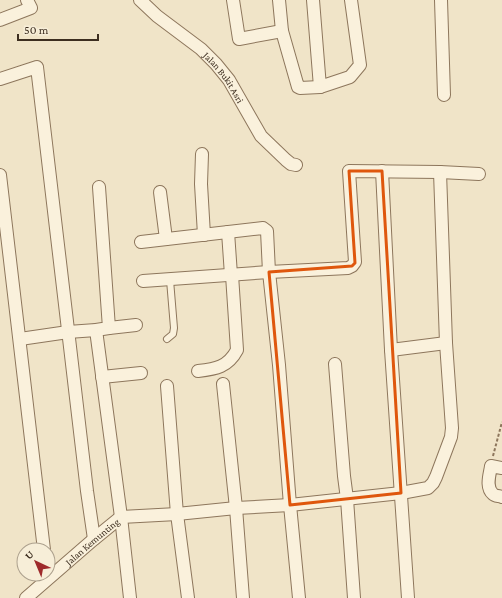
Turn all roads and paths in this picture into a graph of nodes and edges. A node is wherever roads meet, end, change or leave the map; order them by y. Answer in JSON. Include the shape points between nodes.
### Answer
{"nodes":[{"id":1,"x":28,"y":0,"type":"edge"},
{"id":2,"x":140,"y":0,"type":"edge"},
{"id":3,"x":233,"y":0,"type":"edge"},
{"id":4,"x":279,"y":0,"type":"edge"},
{"id":5,"x":313,"y":0,"type":"edge"},
{"id":6,"x":351,"y":0,"type":"edge"},
{"id":7,"x":441,"y":0,"type":"edge"},
{"id":8,"x":0,"y":20,"type":"edge"},
{"id":9,"x":282,"y":31,"type":"junction"},
{"id":10,"x":0,"y":78,"type":"edge"},
{"id":11,"x":320,"y":87,"type":"junction"},
{"id":12,"x":444,"y":95,"type":"dead end"},
{"id":13,"x":202,"y":154,"type":"dead end"},
{"id":14,"x":296,"y":165,"type":"dead end"},
{"id":15,"x":382,"y":171,"type":"junction"},
{"id":16,"x":440,"y":172,"type":"junction"},
{"id":17,"x":0,"y":174,"type":"edge"},
{"id":18,"x":478,"y":174,"type":"dead end"},
{"id":19,"x":99,"y":188,"type":"dead end"},
{"id":20,"x":160,"y":192,"type":"dead end"},
{"id":21,"x":228,"y":232,"type":"junction"},
{"id":22,"x":204,"y":235,"type":"junction"},
{"id":23,"x":166,"y":239,"type":"junction"},
{"id":24,"x":141,"y":242,"type":"dead end"},
{"id":25,"x":269,"y":272,"type":"junction"},
{"id":26,"x":231,"y":275,"type":"junction"},
{"id":27,"x":170,"y":280,"type":"junction"},
{"id":28,"x":143,"y":282,"type":"dead end"},
{"id":29,"x":136,"y":325,"type":"dead end"},
{"id":30,"x":109,"y":328,"type":"junction"},
{"id":31,"x":96,"y":330,"type":"junction"},
{"id":32,"x":68,"y":332,"type":"junction"},
{"id":33,"x":20,"y":339,"type":"junction"},
{"id":34,"x":167,"y":339,"type":"dead end"},
{"id":35,"x":446,"y":343,"type":"junction"},
{"id":36,"x":391,"y":350,"type":"junction"},
{"id":37,"x":335,"y":364,"type":"dead end"},
{"id":38,"x":198,"y":371,"type":"dead end"},
{"id":39,"x":141,"y":373,"type":"dead end"},
{"id":40,"x":102,"y":377,"type":"junction"},
{"id":41,"x":223,"y":384,"type":"dead end"},
{"id":42,"x":167,"y":386,"type":"dead end"},
{"id":43,"x":502,"y":422,"type":"edge"},
{"id":44,"x":496,"y":467,"type":"edge"},
{"id":45,"x":401,"y":493,"type":"junction"},
{"id":46,"x":502,"y":497,"type":"edge"},
{"id":47,"x":347,"y":499,"type":"junction"},
{"id":48,"x":290,"y":505,"type":"junction"},
{"id":49,"x":236,"y":508,"type":"junction"},
{"id":50,"x":176,"y":514,"type":"junction"},
{"id":51,"x":121,"y":517,"type":"junction"},
{"id":52,"x":94,"y":539,"type":"junction"},
{"id":53,"x":43,"y":542,"type":"edge"},
{"id":54,"x":56,"y":570,"type":"edge"},
{"id":55,"x":43,"y":582,"type":"edge"},
{"id":56,"x":26,"y":598,"type":"edge"},
{"id":57,"x":130,"y":598,"type":"edge"},
{"id":58,"x":188,"y":598,"type":"edge"},
{"id":59,"x":243,"y":598,"type":"edge"},
{"id":60,"x":299,"y":598,"type":"edge"},
{"id":61,"x":354,"y":598,"type":"edge"},
{"id":62,"x":408,"y":598,"type":"edge"}],
"edges":[{"from":1,"to":8,"type":"street","via":[[31,8]]},
{"from":2,"to":14,"type":"street","name":"Jalan Bukit Asri","via":[[216,64],[229,80],[261,136],[286,160]]},
{"from":3,"to":9,"type":"street","via":[[239,39]]},
{"from":4,"to":9,"type":"street"},
{"from":5,"to":11,"type":"street"},
{"from":6,"to":11,"type":"street","via":[[360,65],[350,77]]},
{"from":7,"to":12,"type":"street"},
{"from":9,"to":11,"type":"street","via":[[298,87]]},
{"from":10,"to":32,"type":"street","via":[[37,67]]},
{"from":13,"to":22,"type":"street"},
{"from":15,"to":16,"type":"street"},
{"from":15,"to":25,"type":"street","via":[[349,171],[354,264],[348,268]]},
{"from":15,"to":36,"type":"street"},
{"from":16,"to":18,"type":"street"},
{"from":16,"to":35,"type":"street"},
{"from":17,"to":33,"type":"street"},
{"from":19,"to":30,"type":"street"},
{"from":20,"to":23,"type":"street"},
{"from":21,"to":22,"type":"street"},
{"from":21,"to":25,"type":"street","via":[[266,229]]},
{"from":21,"to":26,"type":"street"},
{"from":22,"to":23,"type":"street"},
{"from":23,"to":24,"type":"street"},
{"from":25,"to":26,"type":"street"},
{"from":25,"to":48,"type":"street"},
{"from":26,"to":27,"type":"street"},
{"from":26,"to":38,"type":"street","via":[[237,350],[229,362],[222,366]]},
{"from":27,"to":28,"type":"street"},
{"from":27,"to":34,"type":"lane","via":[[174,328],[173,334]]},
{"from":29,"to":30,"type":"street"},
{"from":30,"to":31,"type":"street"},
{"from":31,"to":32,"type":"street"},
{"from":31,"to":40,"type":"street"},
{"from":32,"to":33,"type":"street"},
{"from":32,"to":52,"type":"street"},
{"from":33,"to":53,"type":"street"},
{"from":35,"to":36,"type":"street"},
{"from":35,"to":45,"type":"street","via":[[451,437],[433,483],[428,488]]},
{"from":36,"to":45,"type":"street"},
{"from":37,"to":47,"type":"street"},
{"from":39,"to":40,"type":"street"},
{"from":40,"to":51,"type":"street"},
{"from":41,"to":49,"type":"street"},
{"from":42,"to":50,"type":"street"},
{"from":43,"to":44,"type":"path"},
{"from":44,"to":46,"type":"street","via":[[488,484],[493,494]]},
{"from":45,"to":47,"type":"street"},
{"from":45,"to":62,"type":"street"},
{"from":47,"to":48,"type":"street"},
{"from":47,"to":61,"type":"street"},
{"from":48,"to":49,"type":"street"},
{"from":48,"to":60,"type":"street"},
{"from":49,"to":50,"type":"street"},
{"from":49,"to":59,"type":"street"},
{"from":50,"to":51,"type":"street"},
{"from":50,"to":58,"type":"street"},
{"from":51,"to":52,"type":"street","name":"Jalan Kemunting"},
{"from":51,"to":57,"type":"street"},
{"from":52,"to":54,"type":"street","name":"Jalan Kemunting"},
{"from":55,"to":56,"type":"street","name":"Jalan Kemunting"}]}
